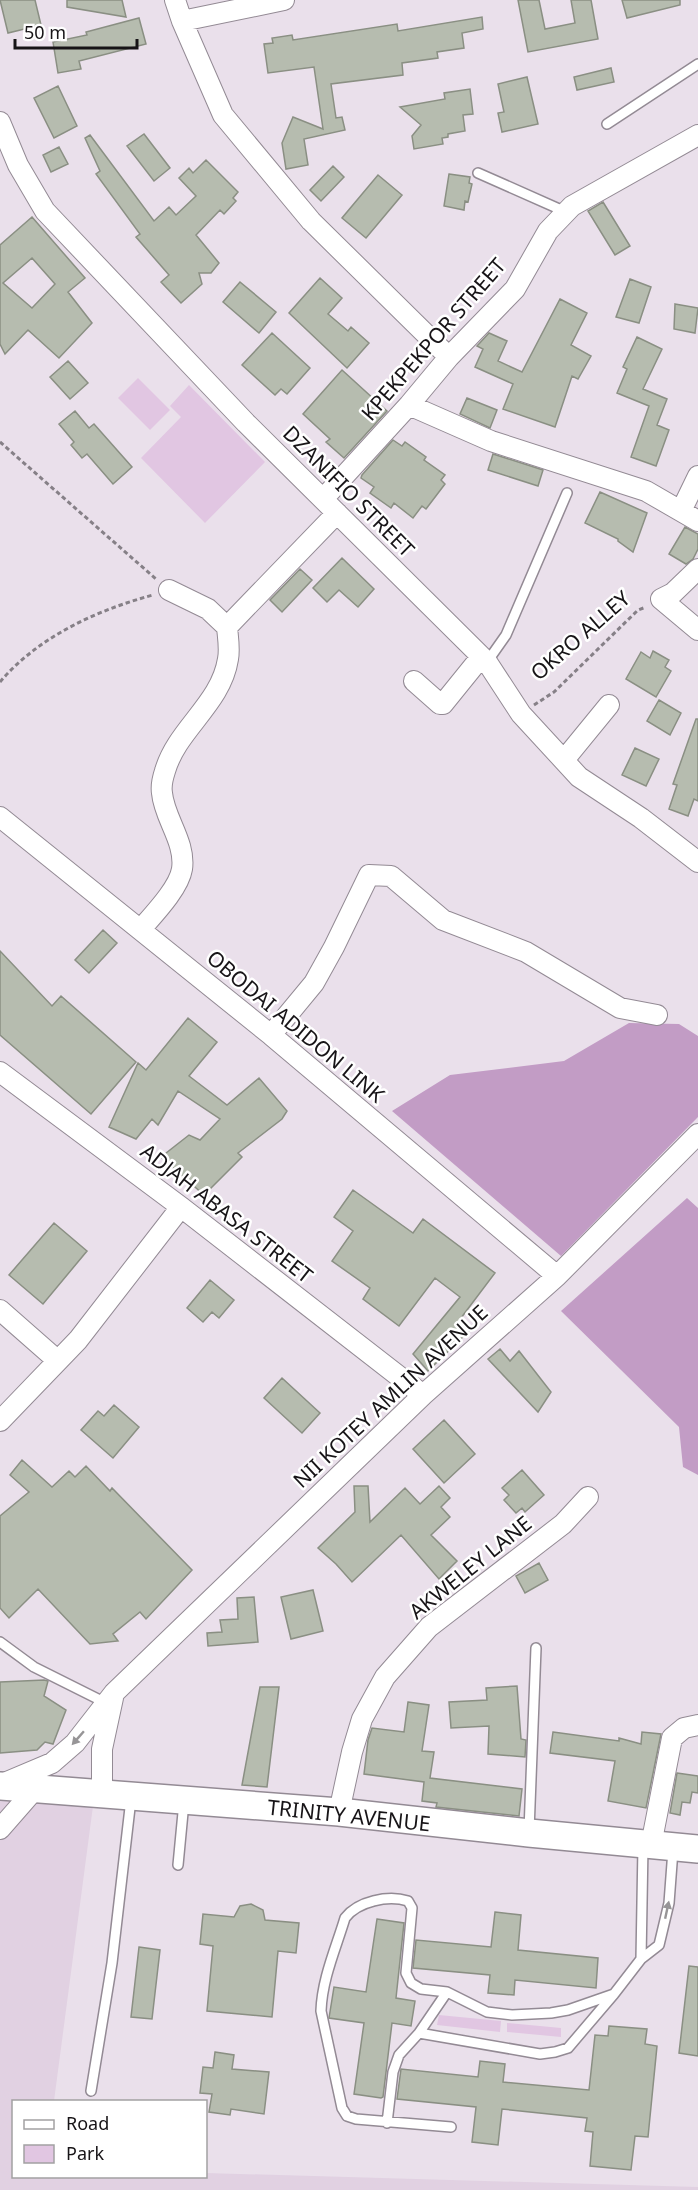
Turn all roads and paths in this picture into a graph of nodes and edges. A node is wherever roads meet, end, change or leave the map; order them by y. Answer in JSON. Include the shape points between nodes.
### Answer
{"nodes":[{"id":1,"x":175,"y":0,"type":"edge"},
{"id":2,"x":284,"y":0,"type":"edge"},
{"id":3,"x":182,"y":21,"type":"junction"},
{"id":4,"x":698,"y":64,"type":"edge"},
{"id":5,"x":0,"y":122,"type":"edge"},
{"id":6,"x":607,"y":124,"type":"dead end"},
{"id":7,"x":698,"y":135,"type":"edge"},
{"id":8,"x":478,"y":173,"type":"dead end"},
{"id":9,"x":566,"y":212,"type":"junction"},
{"id":10,"x":449,"y":357,"type":"junction"},
{"id":11,"x":409,"y":405,"type":"junction"},
{"id":12,"x":0,"y":442,"type":"edge"},
{"id":13,"x":698,"y":476,"type":"edge"},
{"id":14,"x":567,"y":493,"type":"dead end"},
{"id":15,"x":322,"y":498,"type":"junction"},
{"id":16,"x":681,"y":511,"type":"junction"},
{"id":17,"x":337,"y":513,"type":"junction"},
{"id":18,"x":698,"y":521,"type":"edge"},
{"id":19,"x":698,"y":569,"type":"edge"},
{"id":20,"x":169,"y":590,"type":"junction"},
{"id":21,"x":661,"y":599,"type":"junction"},
{"id":22,"x":227,"y":627,"type":"junction"},
{"id":23,"x":698,"y":630,"type":"edge"},
{"id":24,"x":484,"y":660,"type":"junction"},
{"id":25,"x":414,"y":681,"type":"dead end"},
{"id":26,"x":0,"y":682,"type":"edge"},
{"id":27,"x":609,"y":705,"type":"dead end"},
{"id":28,"x":521,"y":714,"type":"junction"},
{"id":29,"x":564,"y":760,"type":"junction"},
{"id":30,"x":0,"y":817,"type":"edge"},
{"id":31,"x":698,"y":862,"type":"edge"},
{"id":32,"x":141,"y":929,"type":"junction"},
{"id":33,"x":657,"y":1015,"type":"dead end"},
{"id":34,"x":271,"y":1035,"type":"junction"},
{"id":35,"x":0,"y":1072,"type":"edge"},
{"id":36,"x":698,"y":1134,"type":"edge"},
{"id":37,"x":181,"y":1207,"type":"junction"},
{"id":38,"x":557,"y":1276,"type":"junction"},
{"id":39,"x":0,"y":1310,"type":"edge"},
{"id":40,"x":58,"y":1361,"type":"junction"},
{"id":41,"x":423,"y":1395,"type":"junction"},
{"id":42,"x":0,"y":1421,"type":"edge"},
{"id":43,"x":588,"y":1497,"type":"dead end"},
{"id":44,"x":0,"y":1642,"type":"edge"},
{"id":45,"x":536,"y":1648,"type":"dead end"},
{"id":46,"x":110,"y":1698,"type":"junction"},
{"id":47,"x":698,"y":1725,"type":"edge"},
{"id":48,"x":0,"y":1786,"type":"edge"},
{"id":49,"x":35,"y":1789,"type":"junction"},
{"id":50,"x":102,"y":1793,"type":"junction"},
{"id":51,"x":131,"y":1796,"type":"junction"},
{"id":52,"x":184,"y":1800,"type":"junction"},
{"id":53,"x":339,"y":1812,"type":"junction"},
{"id":54,"x":0,"y":1829,"type":"edge"},
{"id":55,"x":529,"y":1833,"type":"junction"},
{"id":56,"x":666,"y":1846,"type":"edge"},
{"id":57,"x":178,"y":1865,"type":"dead end"},
{"id":58,"x":641,"y":1959,"type":"junction"},
{"id":59,"x":447,"y":1992,"type":"junction"},
{"id":60,"x":614,"y":1994,"type":"junction"},
{"id":61,"x":419,"y":2033,"type":"junction"},
{"id":62,"x":92,"y":2091,"type":"dead end"},
{"id":63,"x":387,"y":2123,"type":"junction"},
{"id":64,"x":451,"y":2127,"type":"dead end"}],
"edges":[{"from":1,"to":3,"type":"street"},
{"from":2,"to":3,"type":"street"},
{"from":3,"to":10,"type":"street","via":[[223,115],[311,221]]},
{"from":4,"to":6,"type":"lane"},
{"from":5,"to":15,"type":"street","name":"DZANIFIO STREET","via":[[18,165],[45,212]]},
{"from":7,"to":9,"type":"street","name":"KPEKPEKPOR STREET"},
{"from":8,"to":9,"type":"lane"},
{"from":9,"to":10,"type":"street","name":"KPEKPEKPOR STREET","via":[[548,231],[515,288]]},
{"from":10,"to":11,"type":"street","name":"KPEKPEKPOR STREET"},
{"from":11,"to":15,"type":"street","name":"KPEKPEKPOR STREET"},
{"from":11,"to":16,"type":"street","via":[[491,441],[646,491]]},
{"from":12,"to":20,"type":"path"},
{"from":13,"to":16,"type":"street"},
{"from":14,"to":24,"type":"lane","via":[[506,635]]},
{"from":15,"to":17,"type":"street","name":"DZANIFIO STREET"},
{"from":16,"to":18,"type":"street"},
{"from":17,"to":22,"type":"street"},
{"from":17,"to":24,"type":"street","name":"DZANIFIO STREET"},
{"from":19,"to":21,"type":"street","name":"OKRO ALLEY"},
{"from":20,"to":22,"type":"street","via":[[208,609]]},
{"from":20,"to":26,"type":"path","via":[[119,604],[53,637],[13,667]]},
{"from":21,"to":23,"type":"street"},
{"from":21,"to":28,"type":"path","name":"OKRO ALLEY","via":[[638,610],[554,692]]},
{"from":22,"to":32,"type":"street","via":[[228,659],[224,673],[212,699],[176,743],[165,771],[162,793],[180,850],[179,878]]},
{"from":24,"to":25,"type":"street","via":[[443,704]]},
{"from":24,"to":28,"type":"street","name":"DZANIFIO STREET"},
{"from":27,"to":29,"type":"street"},
{"from":28,"to":29,"type":"street","name":"DZANIFIO STREET"},
{"from":29,"to":31,"type":"street","name":"DZANIFIO STREET","via":[[579,777]]},
{"from":30,"to":32,"type":"street","name":"OBODAI ADIDON LINK"},
{"from":32,"to":34,"type":"street","name":"OBODAI ADIDON LINK"},
{"from":33,"to":34,"type":"street","via":[[620,1008],[526,952],[443,920],[391,876],[374,874],[369,875],[314,983]]},
{"from":34,"to":38,"type":"street","name":"OBODAI ADIDON LINK"},
{"from":35,"to":37,"type":"street","name":"ADJAH ABASA STREET"},
{"from":36,"to":38,"type":"street","name":"NII KOTEY AMLIN AVENUE"},
{"from":37,"to":40,"type":"street"},
{"from":37,"to":41,"type":"street","name":"ADJAH ABASA STREET"},
{"from":38,"to":41,"type":"street","name":"NII KOTEY AMLIN AVENUE"},
{"from":39,"to":40,"type":"street"},
{"from":40,"to":42,"type":"street"},
{"from":41,"to":46,"type":"street","name":"NII KOTEY AMLIN AVENUE"},
{"from":43,"to":53,"type":"street","name":"AKWELEY LANE","via":[[562,1524],[429,1627],[385,1677],[362,1719]]},
{"from":44,"to":46,"type":"lane","via":[[34,1667]]},
{"from":45,"to":55,"type":"lane"},
{"from":46,"to":48,"type":"street","name":"NII KOTEY AMLIN AVENUE","one_way":true,"via":[[75,1743],[52,1763]]},
{"from":46,"to":50,"type":"street","via":[[102,1749]]},
{"from":47,"to":56,"type":"street","via":[[684,1728],[672,1738]]},
{"from":48,"to":49,"type":"street","name":"TRINITY AVENUE"},
{"from":49,"to":50,"type":"street","name":"TRINITY AVENUE"},
{"from":49,"to":54,"type":"street"},
{"from":50,"to":51,"type":"street","name":"TRINITY AVENUE"},
{"from":51,"to":52,"type":"street","name":"TRINITY AVENUE"},
{"from":51,"to":62,"type":"lane","via":[[112,1963]]},
{"from":52,"to":53,"type":"street","name":"TRINITY AVENUE"},
{"from":52,"to":57,"type":"lane"},
{"from":53,"to":55,"type":"street","name":"TRINITY AVENUE"},
{"from":55,"to":56,"type":"street","name":"TRINITY AVENUE"},
{"from":56,"to":58,"type":"lane"},
{"from":58,"to":56,"type":"lane","one_way":true,"via":[[659,1946],[669,1903]]},
{"from":58,"to":60,"type":"lane"},
{"from":59,"to":60,"type":"lane","via":[[487,2012],[512,2015],[568,2010]]},
{"from":59,"to":61,"type":"lane"},
{"from":59,"to":63,"type":"lane","via":[[421,1989],[411,1983],[406,1973],[412,1908],[408,1901],[399,1898],[361,1904],[351,1910],[324,1985],[321,2011],[342,2108],[347,2116]]},
{"from":60,"to":61,"type":"lane","via":[[568,2048],[555,2052],[540,2054]]},
{"from":61,"to":63,"type":"lane","via":[[395,2065]]},
{"from":63,"to":64,"type":"lane"}]}
